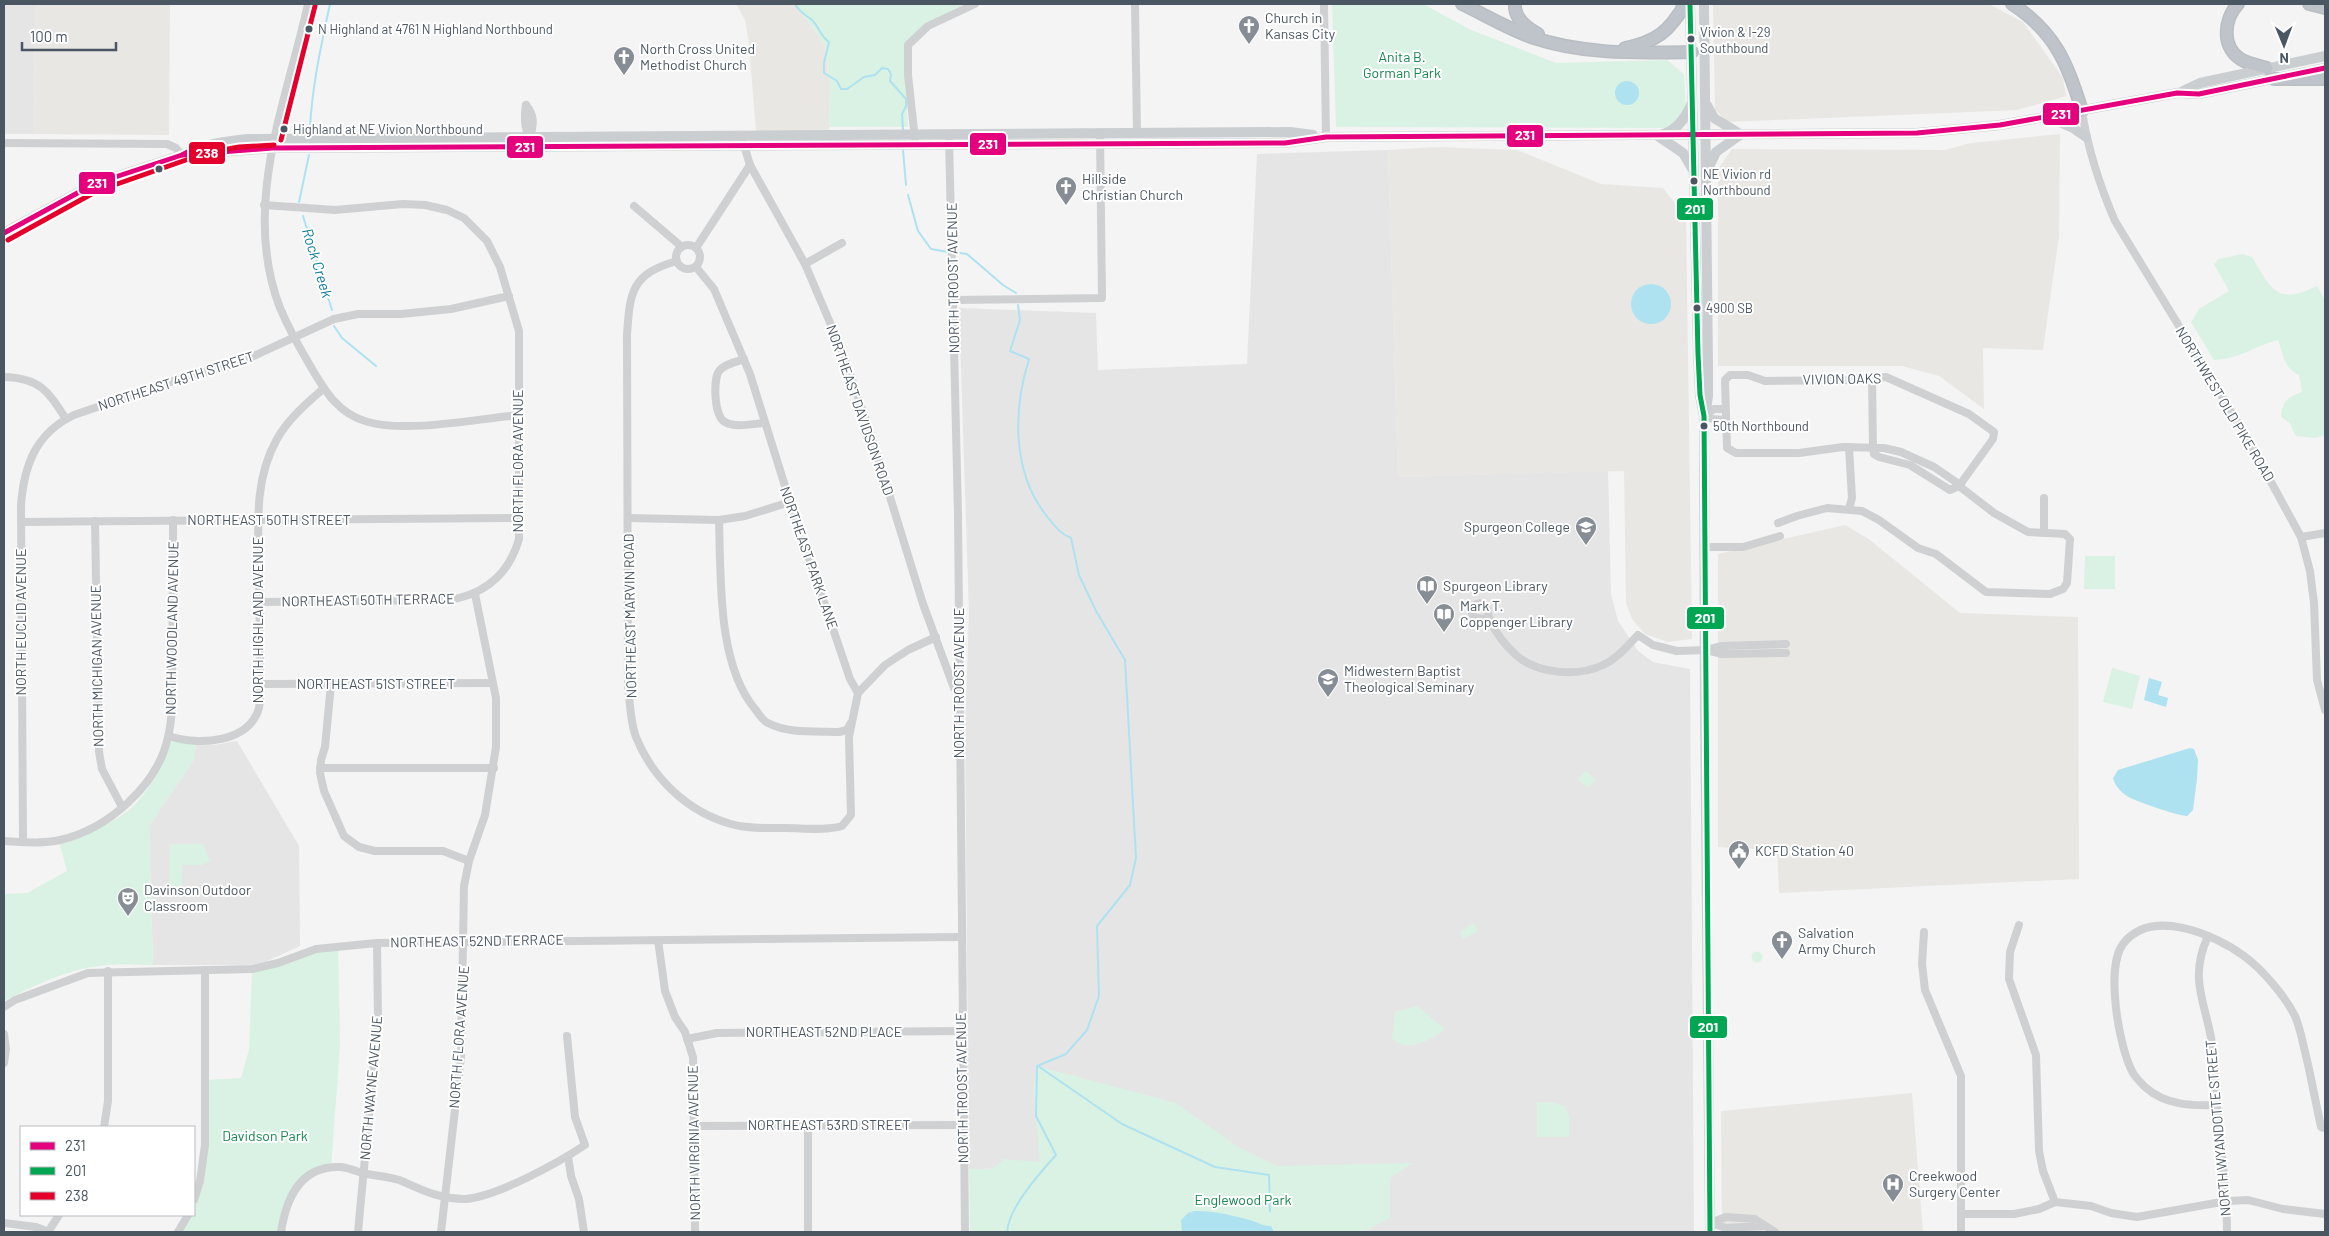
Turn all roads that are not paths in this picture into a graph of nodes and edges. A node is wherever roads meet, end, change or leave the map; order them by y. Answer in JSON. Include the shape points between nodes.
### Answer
{"nodes":[{"id":1,"x":308,"y":4,"type":"edge"},
{"id":2,"x":975,"y":4,"type":"edge"},
{"id":3,"x":1135,"y":4,"type":"edge"},
{"id":4,"x":1324,"y":4,"type":"edge"},
{"id":5,"x":1462,"y":4,"type":"edge"},
{"id":6,"x":1515,"y":4,"type":"edge"},
{"id":7,"x":1685,"y":4,"type":"edge"},
{"id":8,"x":1690,"y":4,"type":"edge"},
{"id":9,"x":1704,"y":4,"type":"edge"},
{"id":10,"x":2012,"y":4,"type":"edge"},
{"id":11,"x":2238,"y":4,"type":"edge"},
{"id":12,"x":2309,"y":4,"type":"edge"},
{"id":13,"x":2325,"y":8,"type":"edge"},
{"id":14,"x":1692,"y":52,"type":"junction"},
{"id":15,"x":2325,"y":56,"type":"edge"},
{"id":16,"x":2267,"y":68,"type":"junction"},
{"id":17,"x":2325,"y":68,"type":"edge"},
{"id":18,"x":2274,"y":79,"type":"junction"},
{"id":19,"x":2325,"y":80,"type":"edge"},
{"id":20,"x":2178,"y":93,"type":"junction"},
{"id":21,"x":1693,"y":100,"type":"junction"},
{"id":22,"x":1705,"y":100,"type":"junction"},
{"id":23,"x":2082,"y":111,"type":"junction"},
{"id":24,"x":2048,"y":117,"type":"junction"},
{"id":25,"x":1137,"y":133,"type":"junction"},
{"id":26,"x":1706,"y":135,"type":"junction"},
{"id":27,"x":1740,"y":135,"type":"junction"},
{"id":28,"x":592,"y":136,"type":"junction"},
{"id":29,"x":1657,"y":136,"type":"junction"},
{"id":30,"x":1694,"y":136,"type":"junction"},
{"id":31,"x":1326,"y":137,"type":"junction"},
{"id":32,"x":2086,"y":137,"type":"junction"},
{"id":33,"x":1101,"y":138,"type":"junction"},
{"id":34,"x":949,"y":139,"type":"junction"},
{"id":35,"x":915,"y":140,"type":"junction"},
{"id":36,"x":743,"y":141,"type":"junction"},
{"id":37,"x":530,"y":142,"type":"junction"},
{"id":38,"x":4,"y":143,"type":"edge"},
{"id":39,"x":273,"y":143,"type":"junction"},
{"id":40,"x":581,"y":147,"type":"junction"},
{"id":41,"x":182,"y":155,"type":"junction"},
{"id":42,"x":750,"y":165,"type":"junction"},
{"id":43,"x":1706,"y":172,"type":"junction"},
{"id":44,"x":1695,"y":173,"type":"junction"},
{"id":45,"x":264,"y":205,"type":"junction"},
{"id":46,"x":634,"y":206,"type":"dead end"},
{"id":47,"x":4,"y":232,"type":"edge"},
{"id":48,"x":842,"y":242,"type":"dead end"},
{"id":49,"x":682,"y":247,"type":"junction"},
{"id":50,"x":696,"y":248,"type":"junction"},
{"id":51,"x":677,"y":261,"type":"junction"},
{"id":52,"x":805,"y":264,"type":"junction"},
{"id":53,"x":696,"y":267,"type":"junction"},
{"id":54,"x":509,"y":296,"type":"junction"},
{"id":55,"x":954,"y":300,"type":"junction"},
{"id":56,"x":293,"y":337,"type":"junction"},
{"id":57,"x":744,"y":360,"type":"junction"},
{"id":58,"x":4,"y":377,"type":"edge"},
{"id":59,"x":1872,"y":379,"type":"junction"},
{"id":60,"x":323,"y":389,"type":"junction"},
{"id":61,"x":1725,"y":409,"type":"junction"},
{"id":62,"x":519,"y":415,"type":"junction"},
{"id":63,"x":1704,"y":416,"type":"junction"},
{"id":64,"x":66,"y":419,"type":"junction"},
{"id":65,"x":1725,"y":420,"type":"junction"},
{"id":66,"x":764,"y":423,"type":"junction"},
{"id":67,"x":1849,"y":447,"type":"junction"},
{"id":68,"x":1873,"y":448,"type":"junction"},
{"id":69,"x":1959,"y":486,"type":"junction"},
{"id":70,"x":2044,"y":498,"type":"dead end"},
{"id":71,"x":790,"y":502,"type":"junction"},
{"id":72,"x":1849,"y":509,"type":"junction"},
{"id":73,"x":518,"y":518,"type":"junction"},
{"id":74,"x":628,"y":518,"type":"junction"},
{"id":75,"x":95,"y":520,"type":"junction"},
{"id":76,"x":173,"y":520,"type":"junction"},
{"id":77,"x":719,"y":520,"type":"junction"},
{"id":78,"x":258,"y":521,"type":"junction"},
{"id":79,"x":21,"y":522,"type":"junction"},
{"id":80,"x":1778,"y":524,"type":"dead end"},
{"id":81,"x":2044,"y":533,"type":"junction"},
{"id":82,"x":2325,"y":533,"type":"edge"},
{"id":83,"x":1780,"y":536,"type":"dead end"},
{"id":84,"x":2301,"y":537,"type":"junction"},
{"id":85,"x":1705,"y":546,"type":"junction"},
{"id":86,"x":475,"y":594,"type":"junction"},
{"id":87,"x":260,"y":602,"type":"junction"},
{"id":88,"x":1490,"y":619,"type":"dead end"},
{"id":89,"x":936,"y":637,"type":"junction"},
{"id":90,"x":1786,"y":644,"type":"dead end"},
{"id":91,"x":1706,"y":650,"type":"junction"},
{"id":92,"x":1786,"y":653,"type":"dead end"},
{"id":93,"x":492,"y":683,"type":"junction"},
{"id":94,"x":260,"y":684,"type":"junction"},
{"id":95,"x":331,"y":684,"type":"junction"},
{"id":96,"x":959,"y":692,"type":"junction"},
{"id":97,"x":858,"y":693,"type":"junction"},
{"id":98,"x":2323,"y":693,"type":"edge"},
{"id":99,"x":2325,"y":710,"type":"edge"},
{"id":100,"x":852,"y":721,"type":"junction"},
{"id":101,"x":168,"y":736,"type":"junction"},
{"id":102,"x":320,"y":768,"type":"junction"},
{"id":103,"x":494,"y":768,"type":"junction"},
{"id":104,"x":122,"y":807,"type":"junction"},
{"id":105,"x":4,"y":841,"type":"edge"},
{"id":106,"x":23,"y":842,"type":"junction"},
{"id":107,"x":469,"y":861,"type":"junction"},
{"id":108,"x":2019,"y":925,"type":"dead end"},
{"id":109,"x":1924,"y":932,"type":"dead end"},
{"id":110,"x":2208,"y":936,"type":"junction"},
{"id":111,"x":960,"y":937,"type":"junction"},
{"id":112,"x":658,"y":940,"type":"junction"},
{"id":113,"x":377,"y":943,"type":"junction"},
{"id":114,"x":465,"y":943,"type":"junction"},
{"id":115,"x":205,"y":970,"type":"junction"},
{"id":116,"x":108,"y":971,"type":"junction"},
{"id":117,"x":4,"y":1007,"type":"edge"},
{"id":118,"x":962,"y":1030,"type":"junction"},
{"id":119,"x":4,"y":1034,"type":"edge"},
{"id":120,"x":567,"y":1036,"type":"dead end"},
{"id":121,"x":687,"y":1039,"type":"junction"},
{"id":122,"x":4,"y":1063,"type":"edge"},
{"id":123,"x":2217,"y":1105,"type":"junction"},
{"id":124,"x":808,"y":1125,"type":"junction"},
{"id":125,"x":963,"y":1125,"type":"junction"},
{"id":126,"x":104,"y":1126,"type":"edge"},
{"id":127,"x":695,"y":1126,"type":"junction"},
{"id":128,"x":2323,"y":1127,"type":"edge"},
{"id":129,"x":568,"y":1156,"type":"junction"},
{"id":130,"x":365,"y":1173,"type":"junction"},
{"id":131,"x":195,"y":1197,"type":"edge"},
{"id":132,"x":446,"y":1197,"type":"junction"},
{"id":133,"x":2227,"y":1201,"type":"junction"},
{"id":134,"x":2055,"y":1202,"type":"junction"},
{"id":135,"x":1961,"y":1214,"type":"junction"},
{"id":136,"x":2325,"y":1214,"type":"edge"},
{"id":137,"x":58,"y":1216,"type":"edge"},
{"id":138,"x":187,"y":1216,"type":"edge"},
{"id":139,"x":4,"y":1223,"type":"edge"},
{"id":140,"x":1710,"y":1227,"type":"edge"},
{"id":141,"x":48,"y":1232,"type":"edge"},
{"id":142,"x":178,"y":1232,"type":"edge"},
{"id":143,"x":281,"y":1232,"type":"edge"},
{"id":144,"x":358,"y":1232,"type":"edge"},
{"id":145,"x":441,"y":1232,"type":"edge"},
{"id":146,"x":584,"y":1232,"type":"edge"},
{"id":147,"x":695,"y":1232,"type":"edge"},
{"id":148,"x":808,"y":1232,"type":"edge"},
{"id":149,"x":965,"y":1232,"type":"edge"},
{"id":150,"x":1775,"y":1232,"type":"edge"},
{"id":151,"x":1961,"y":1232,"type":"edge"},
{"id":152,"x":2227,"y":1232,"type":"edge"}],
"edges":[{"from":1,"to":39,"type":"street"},
{"from":2,"to":35,"type":"street","via":[[928,26],[908,45]]},
{"from":3,"to":25,"type":"street"},
{"from":4,"to":31,"type":"street"},
{"from":5,"to":14,"type":"highway","via":[[1521,33],[1573,48],[1611,53]]},
{"from":6,"to":7,"type":"highway","via":[[1520,20],[1541,35],[1623,48],[1656,38],[1670,26]]},
{"from":8,"to":14,"type":"main road"},
{"from":8,"to":26,"type":"main road","via":[[1697,19],[1698,112]]},
{"from":9,"to":22,"type":"main road"},
{"from":10,"to":23,"type":"highway","via":[[2038,24],[2058,47]]},
{"from":11,"to":16,"type":"highway","via":[[2227,21],[2230,46],[2244,61]]},
{"from":12,"to":13,"type":"highway"},
{"from":14,"to":21,"type":"main road"},
{"from":15,"to":16,"type":"main road"},
{"from":16,"to":20,"type":"main road","via":[[2200,83]]},
{"from":17,"to":18,"type":"main road"},
{"from":18,"to":19,"type":"highway"},
{"from":18,"to":20,"type":"main road","via":[[2199,94]]},
{"from":20,"to":23,"type":"main road"},
{"from":21,"to":29,"type":"main road","via":[[1688,114],[1673,131]]},
{"from":21,"to":30,"type":"main road"},
{"from":22,"to":26,"type":"main road"},
{"from":22,"to":27,"type":"main road","via":[[1714,118]]},
{"from":23,"to":24,"type":"main road"},
{"from":23,"to":32,"type":"street","name":"NORTHWEST OLD PIKE ROAD"},
{"from":24,"to":27,"type":"main road","via":[[1917,133]]},
{"from":24,"to":32,"type":"main road"},
{"from":25,"to":31,"type":"main road","via":[[1290,132]]},
{"from":25,"to":33,"type":"main road"},
{"from":26,"to":27,"type":"main road"},
{"from":26,"to":30,"type":"main road"},
{"from":26,"to":43,"type":"main road"},
{"from":27,"to":43,"type":"main road","via":[[1716,152]]},
{"from":28,"to":36,"type":"main road"},
{"from":28,"to":37,"type":"main road"},
{"from":28,"to":40,"type":"main road"},
{"from":29,"to":30,"type":"main road"},
{"from":29,"to":31,"type":"main road"},
{"from":29,"to":44,"type":"main road","via":[[1683,153]]},
{"from":30,"to":44,"type":"main road"},
{"from":31,"to":33,"type":"main road","via":[[1285,143]]},
{"from":32,"to":84,"type":"street","name":"NORTHWEST OLD PIKE ROAD","via":[[2099,185],[2114,220],[2246,436]]},
{"from":33,"to":34,"type":"main road"},
{"from":33,"to":55,"type":"street","via":[[1102,298]]},
{"from":34,"to":35,"type":"main road"},
{"from":34,"to":55,"type":"street","name":"NORTH TROOST AVENUE"},
{"from":35,"to":36,"type":"main road"},
{"from":36,"to":40,"type":"main road"},
{"from":36,"to":42,"type":"street","name":"NORTHEAST DAVIDSON ROAD"},
{"from":37,"to":39,"type":"main road"},
{"from":37,"to":40,"type":"main road"},
{"from":38,"to":41,"type":"street","via":[[167,144]]},
{"from":39,"to":41,"type":"main road"},
{"from":39,"to":45,"type":"street"},
{"from":41,"to":47,"type":"main road","via":[[94,184]]},
{"from":42,"to":50,"type":"street"},
{"from":42,"to":52,"type":"street","name":"NORTHEAST DAVIDSON ROAD"},
{"from":43,"to":63,"type":"main road","via":[[1708,387]]},
{"from":44,"to":63,"type":"main road","via":[[1698,354]]},
{"from":45,"to":54,"type":"street","name":"NORTH FLORA AVENUE","via":[[335,210],[403,204],[436,207],[457,214],[487,241]]},
{"from":45,"to":56,"type":"street","via":[[270,268],[280,307]]},
{"from":46,"to":49,"type":"street"},
{"from":48,"to":52,"type":"street"},
{"from":49,"to":50,"type":"street"},
{"from":49,"to":51,"type":"street"},
{"from":50,"to":53,"type":"street","via":[[699,260]]},
{"from":51,"to":53,"type":"street","via":[[685,268]]},
{"from":51,"to":74,"type":"street","name":"NORTHEAST MARVIN ROAD","via":[[648,274],[630,296],[627,335]]},
{"from":52,"to":89,"type":"street","name":"NORTHEAST DAVIDSON ROAD","via":[[857,392]]},
{"from":53,"to":57,"type":"street","name":"NORTHEAST PARK LANE","via":[[714,289]]},
{"from":54,"to":56,"type":"street","name":"NORTHEAST 49TH STREET","via":[[432,312],[345,316]]},
{"from":54,"to":62,"type":"street","name":"NORTH FLORA AVENUE","via":[[519,332]]},
{"from":55,"to":96,"type":"street","name":"NORTH TROOST AVENUE"},
{"from":56,"to":60,"type":"street"},
{"from":56,"to":64,"type":"street","name":"NORTHEAST 49TH STREET","via":[[234,365],[191,375]]},
{"from":57,"to":66,"type":"street","name":"NORTHEAST PARK LANE"},
{"from":57,"to":66,"type":"street","via":[[719,371],[715,386],[717,413],[721,420],[730,424]]},
{"from":58,"to":64,"type":"street","via":[[36,383],[49,393]]},
{"from":59,"to":61,"type":"street","name":"VIVION OAKS","via":[[1764,380],[1730,375],[1725,380]]},
{"from":59,"to":68,"type":"street"},
{"from":59,"to":69,"type":"street","name":"VIVION OAKS","via":[[1886,377],[1969,414],[1994,432],[1993,439]]},
{"from":60,"to":62,"type":"street","via":[[345,412],[366,422],[391,426]]},
{"from":60,"to":78,"type":"street","name":"NORTH HIGHLAND AVENUE","via":[[293,416],[272,450],[261,480]]},
{"from":61,"to":63,"type":"street","via":[[1714,409]]},
{"from":61,"to":65,"type":"street"},
{"from":62,"to":73,"type":"street","name":"NORTH FLORA AVENUE"},
{"from":63,"to":65,"type":"street"},
{"from":63,"to":85,"type":"main road"},
{"from":64,"to":79,"type":"street","name":"NORTH EUCLID AVENUE","via":[[45,435],[28,462],[22,488]]},
{"from":65,"to":67,"type":"street","via":[[1727,448],[1736,453],[1799,453]]},
{"from":66,"to":71,"type":"street","name":"NORTHEAST PARK LANE"},
{"from":67,"to":68,"type":"street"},
{"from":67,"to":72,"type":"street","via":[[1852,498]]},
{"from":68,"to":69,"type":"street","via":[[1901,452],[1934,468]]},
{"from":69,"to":81,"type":"street","via":[[2028,532]]},
{"from":70,"to":81,"type":"street"},
{"from":71,"to":77,"type":"street","via":[[745,516]]},
{"from":71,"to":97,"type":"street","name":"NORTHEAST PARK LANE","via":[[850,679]]},
{"from":72,"to":80,"type":"street","via":[[1827,508]]},
{"from":72,"to":81,"type":"street","via":[[1862,511],[1918,548],[1936,554],[1986,592],[2050,594],[2064,589],[2068,583],[2070,539],[2065,534]]},
{"from":73,"to":78,"type":"street","name":"NORTHEAST 50TH STREET"},
{"from":73,"to":86,"type":"street","name":"NORTH FLORA AVENUE","via":[[514,555],[499,577]]},
{"from":74,"to":77,"type":"street"},
{"from":74,"to":100,"type":"street","name":"NORTHEAST MARVIN ROAD","via":[[629,697],[636,736],[658,776],[679,797],[704,814],[733,825],[767,828],[842,826],[851,815],[848,736]]},
{"from":75,"to":76,"type":"street","name":"NORTHEAST 50TH STREET"},
{"from":75,"to":79,"type":"street","name":"NORTHEAST 50TH STREET"},
{"from":75,"to":104,"type":"street","name":"NORTH MICHIGAN AVENUE","via":[[99,752],[102,769]]},
{"from":76,"to":78,"type":"street","name":"NORTHEAST 50TH STREET"},
{"from":76,"to":101,"type":"street","name":"NORTH WOODLAND AVENUE","via":[[172,700]]},
{"from":77,"to":100,"type":"street","via":[[722,611],[731,660],[746,698],[766,722],[788,730],[840,732],[847,730]]},
{"from":78,"to":87,"type":"street","name":"NORTH HIGHLAND AVENUE"},
{"from":79,"to":106,"type":"street","name":"NORTH EUCLID AVENUE"},
{"from":82,"to":84,"type":"street"},
{"from":83,"to":85,"type":"street","via":[[1743,547]]},
{"from":84,"to":98,"type":"street","name":"NORTHWEST OLD PIKE ROAD","via":[[2310,571],[2317,680]]},
{"from":85,"to":91,"type":"main road"},
{"from":86,"to":87,"type":"street","name":"NORTHEAST 50TH TERRACE","via":[[449,600]]},
{"from":86,"to":93,"type":"street","name":"NORTH FLORA AVENUE"},
{"from":87,"to":94,"type":"street","name":"NORTH HIGHLAND AVENUE"},
{"from":88,"to":91,"type":"street","via":[[1516,655],[1557,672],[1590,670],[1604,665],[1638,635],[1664,649]]},
{"from":89,"to":96,"type":"street","name":"NORTHEAST DAVIDSON ROAD","via":[[954,688]]},
{"from":89,"to":97,"type":"street","via":[[885,665]]},
{"from":90,"to":91,"type":"street","via":[[1721,646]]},
{"from":91,"to":92,"type":"street","via":[[1721,654]]},
{"from":91,"to":140,"type":"main road"},
{"from":93,"to":95,"type":"street","name":"NORTHEAST 51ST STREET"},
{"from":93,"to":103,"type":"street","name":"NORTH FLORA AVENUE","via":[[497,723]]},
{"from":94,"to":95,"type":"street","name":"NORTHEAST 51ST STREET"},
{"from":94,"to":101,"type":"street","name":"NORTH HIGHLAND AVENUE","via":[[259,708],[248,726],[236,735],[212,739]]},
{"from":95,"to":102,"type":"street"},
{"from":96,"to":111,"type":"street","name":"NORTH TROOST AVENUE"},
{"from":97,"to":100,"type":"street"},
{"from":98,"to":99,"type":"street","name":"NORTHWEST OLD PIKE ROAD"},
{"from":101,"to":104,"type":"street","name":"NORTH WOODLAND AVENUE","via":[[148,779]]},
{"from":102,"to":103,"type":"street"},
{"from":102,"to":107,"type":"street","via":[[324,791],[344,836],[359,847],[375,851],[443,851]]},
{"from":103,"to":107,"type":"street","name":"NORTH FLORA AVENUE","via":[[485,815]]},
{"from":104,"to":106,"type":"street","name":"NORTH WOODLAND AVENUE","via":[[92,828],[70,837]]},
{"from":105,"to":106,"type":"street","name":"NORTH WOODLAND AVENUE"},
{"from":107,"to":114,"type":"street","name":"NORTH FLORA AVENUE","via":[[464,886]]},
{"from":108,"to":134,"type":"street","via":[[2010,952],[2009,979],[2036,1055],[2039,1151]]},
{"from":109,"to":135,"type":"street","via":[[1922,964],[1925,990],[1961,1076]]},
{"from":110,"to":123,"type":"street","name":"NORTH WYANDOTTE STREET","via":[[2199,959],[2198,978],[2213,1049]]},
{"from":110,"to":123,"type":"street","via":[[2174,926],[2135,932],[2117,955],[2115,986],[2124,1046],[2139,1081],[2154,1094],[2168,1100],[2192,1106]]},
{"from":110,"to":128,"type":"street","via":[[2244,956],[2290,1007],[2300,1028]]},
{"from":111,"to":112,"type":"street","name":"NORTHEAST 52ND TERRACE"},
{"from":111,"to":118,"type":"street","name":"NORTH TROOST AVENUE"},
{"from":112,"to":114,"type":"street","name":"NORTHEAST 52ND TERRACE"},
{"from":112,"to":121,"type":"street","name":"NORTH VIRGINIA AVENUE","via":[[665,991]]},
{"from":113,"to":114,"type":"street","name":"NORTHEAST 52ND TERRACE"},
{"from":113,"to":115,"type":"street","name":"NORTHEAST 52ND TERRACE","via":[[316,949],[252,969]]},
{"from":113,"to":130,"type":"street","name":"NORTH WAYNE AVENUE","via":[[378,1019]]},
{"from":114,"to":132,"type":"street","name":"NORTH FLORA AVENUE","via":[[461,1057]]},
{"from":115,"to":116,"type":"street","name":"NORTHEAST 52ND TERRACE"},
{"from":115,"to":131,"type":"street","via":[[205,1145]]},
{"from":116,"to":117,"type":"street","name":"NORTHEAST 52ND TERRACE","via":[[88,973]]},
{"from":116,"to":126,"type":"street","via":[[108,1101]]},
{"from":118,"to":121,"type":"street","name":"NORTHEAST 52ND PLACE","via":[[717,1032]]},
{"from":118,"to":125,"type":"street","name":"NORTH TROOST AVENUE"},
{"from":119,"to":122,"type":"street"},
{"from":120,"to":129,"type":"street","via":[[574,1110],[585,1145]]},
{"from":121,"to":127,"type":"street","name":"NORTH VIRGINIA AVENUE","via":[[693,1057]]},
{"from":123,"to":133,"type":"street","name":"NORTH WYANDOTTE STREET"},
{"from":124,"to":125,"type":"street","name":"NORTHEAST 53RD STREET"},
{"from":124,"to":127,"type":"street","name":"NORTHEAST 53RD STREET"},
{"from":124,"to":148,"type":"street"},
{"from":125,"to":149,"type":"street","name":"NORTH TROOST AVENUE"},
{"from":127,"to":147,"type":"street","name":"NORTH VIRGINIA AVENUE"},
{"from":129,"to":132,"type":"street","via":[[486,1196]]},
{"from":129,"to":146,"type":"street"},
{"from":130,"to":132,"type":"street","via":[[403,1181],[425,1193]]},
{"from":130,"to":143,"type":"street","via":[[331,1168],[308,1177],[287,1202]]},
{"from":130,"to":144,"type":"street","name":"NORTH WAYNE AVENUE"},
{"from":132,"to":145,"type":"street","name":"NORTH FLORA AVENUE"},
{"from":133,"to":134,"type":"street","via":[[2136,1216]]},
{"from":133,"to":136,"type":"street","via":[[2260,1202],[2283,1209]]},
{"from":133,"to":152,"type":"street","name":"NORTH WYANDOTTE STREET"},
{"from":134,"to":135,"type":"street","via":[[2014,1214]]},
{"from":135,"to":151,"type":"street"},
{"from":137,"to":141,"type":"street"},
{"from":138,"to":142,"type":"street"},
{"from":139,"to":141,"type":"street"},
{"from":140,"to":150,"type":"street","via":[[1726,1217],[1755,1220]]}]}
